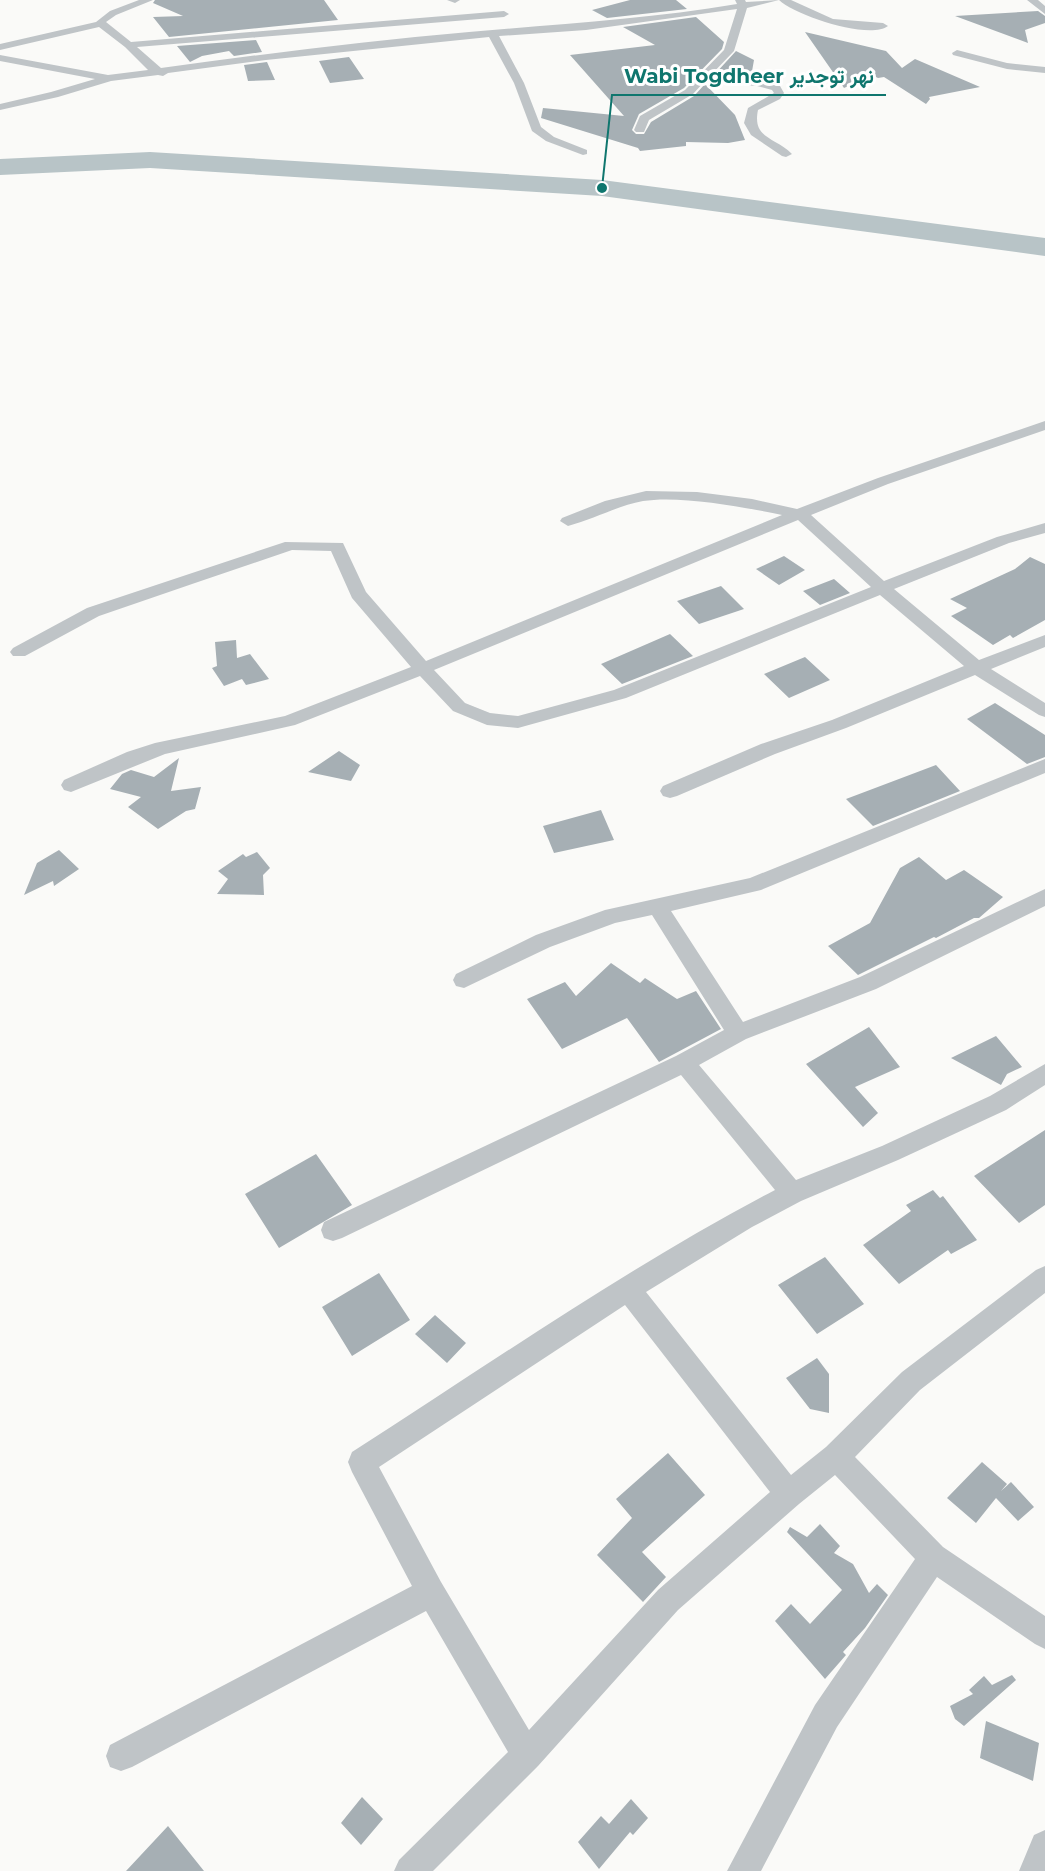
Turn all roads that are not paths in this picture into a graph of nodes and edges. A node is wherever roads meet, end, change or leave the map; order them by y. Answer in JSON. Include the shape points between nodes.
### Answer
{"nodes":[{"id":1,"x":148,"y":0,"type":"edge"},
{"id":2,"x":495,"y":0,"type":"edge"},
{"id":3,"x":774,"y":0,"type":"edge"},
{"id":4,"x":783,"y":0,"type":"edge"},
{"id":5,"x":1032,"y":0,"type":"edge"},
{"id":6,"x":133,"y":2,"type":"edge"},
{"id":7,"x":741,"y":3,"type":"edge"},
{"id":8,"x":1045,"y":11,"type":"edge"},
{"id":9,"x":504,"y":14,"type":"junction"},
{"id":10,"x":101,"y":24,"type":"junction"},
{"id":11,"x":883,"y":26,"type":"dead end"},
{"id":12,"x":517,"y":32,"type":"junction"},
{"id":13,"x":492,"y":33,"type":"junction"},
{"id":14,"x":129,"y":45,"type":"junction"},
{"id":15,"x":0,"y":47,"type":"edge"},
{"id":16,"x":957,"y":52,"type":"dead end"},
{"id":17,"x":0,"y":58,"type":"edge"},
{"id":18,"x":1045,"y":70,"type":"edge"},
{"id":19,"x":163,"y":73,"type":"junction"},
{"id":20,"x":110,"y":78,"type":"junction"},
{"id":21,"x":701,"y":79,"type":"junction"},
{"id":22,"x":0,"y":107,"type":"edge"},
{"id":23,"x":640,"y":130,"type":"dead end"},
{"id":24,"x":582,"y":152,"type":"dead end"},
{"id":25,"x":786,"y":154,"type":"dead end"},
{"id":26,"x":1045,"y":425,"type":"edge"},
{"id":27,"x":802,"y":515,"type":"junction"},
{"id":28,"x":568,"y":521,"type":"dead end"},
{"id":29,"x":1045,"y":528,"type":"edge"},
{"id":30,"x":881,"y":587,"type":"junction"},
{"id":31,"x":1045,"y":641,"type":"edge"},
{"id":32,"x":19,"y":652,"type":"dead end"},
{"id":33,"x":976,"y":668,"type":"junction"},
{"id":34,"x":423,"y":669,"type":"junction"},
{"id":35,"x":1045,"y":711,"type":"edge"},
{"id":36,"x":1045,"y":766,"type":"edge"},
{"id":37,"x":71,"y":785,"type":"dead end"},
{"id":38,"x":670,"y":791,"type":"dead end"},
{"id":39,"x":1045,"y":897,"type":"edge"},
{"id":40,"x":657,"y":905,"type":"junction"},
{"id":41,"x":464,"y":980,"type":"dead end"},
{"id":42,"x":738,"y":1033,"type":"junction"},
{"id":43,"x":684,"y":1063,"type":"junction"},
{"id":44,"x":1045,"y":1073,"type":"edge"},
{"id":45,"x":792,"y":1193,"type":"junction"},
{"id":46,"x":333,"y":1230,"type":"dead end"},
{"id":47,"x":1045,"y":1278,"type":"edge"},
{"id":48,"x":628,"y":1289,"type":"junction"},
{"id":49,"x":836,"y":1457,"type":"junction"},
{"id":50,"x":789,"y":1494,"type":"junction"},
{"id":51,"x":933,"y":1557,"type":"junction"},
{"id":52,"x":431,"y":1592,"type":"junction"},
{"id":53,"x":1045,"y":1634,"type":"edge"},
{"id":54,"x":527,"y":1755,"type":"junction"},
{"id":55,"x":121,"y":1756,"type":"dead end"},
{"id":56,"x":1045,"y":1846,"type":"edge"},
{"id":57,"x":410,"y":1871,"type":"edge"},
{"id":58,"x":743,"y":1871,"type":"edge"},
{"id":59,"x":1035,"y":1871,"type":"edge"}],
"edges":[{"from":1,"to":6,"type":"street"},
{"from":2,"to":9,"type":"street"},
{"from":3,"to":7,"type":"street"},
{"from":4,"to":11,"type":"street","via":[[834,24]]},
{"from":5,"to":8,"type":"street"},
{"from":6,"to":10,"type":"street","via":[[100,21]]},
{"from":7,"to":12,"type":"street","via":[[586,27]]},
{"from":7,"to":21,"type":"street","via":[[729,51]]},
{"from":9,"to":12,"type":"street"},
{"from":9,"to":14,"type":"street"},
{"from":10,"to":14,"type":"street"},
{"from":10,"to":15,"type":"street"},
{"from":12,"to":13,"type":"street"},
{"from":13,"to":19,"type":"street"},
{"from":13,"to":24,"type":"street","via":[[519,83],[536,129]]},
{"from":14,"to":19,"type":"street","via":[[152,68]]},
{"from":16,"to":18,"type":"street","via":[[1007,66]]},
{"from":17,"to":20,"type":"street"},
{"from":19,"to":20,"type":"street"},
{"from":20,"to":22,"type":"street"},
{"from":21,"to":23,"type":"street","via":[[689,92],[644,118]]},
{"from":21,"to":25,"type":"street","via":[[776,88],[776,98],[753,108],[750,123],[755,133]]},
{"from":26,"to":27,"type":"street","via":[[883,481]]},
{"from":27,"to":28,"type":"street","via":[[697,497],[646,496],[611,504]]},
{"from":27,"to":30,"type":"street"},
{"from":27,"to":34,"type":"street","via":[[720,545]]},
{"from":29,"to":30,"type":"street"},
{"from":30,"to":33,"type":"street"},
{"from":30,"to":34,"type":"street","via":[[620,694],[518,722],[487,719],[459,707]]},
{"from":31,"to":33,"type":"street"},
{"from":32,"to":34,"type":"street","via":[[93,612],[189,579],[291,545],[337,546],[358,594]]},
{"from":33,"to":35,"type":"street"},
{"from":33,"to":38,"type":"street"},
{"from":34,"to":37,"type":"street","via":[[288,721],[162,748]]},
{"from":36,"to":40,"type":"street","via":[[754,885]]},
{"from":39,"to":42,"type":"street","via":[[868,983]]},
{"from":40,"to":41,"type":"street","via":[[612,916],[543,941]]},
{"from":40,"to":42,"type":"street"},
{"from":42,"to":43,"type":"street"},
{"from":43,"to":45,"type":"street"},
{"from":43,"to":46,"type":"street"},
{"from":44,"to":45,"type":"street","via":[[998,1103]]},
{"from":45,"to":48,"type":"street","via":[[742,1218]]},
{"from":47,"to":49,"type":"street","via":[[911,1381]]},
{"from":48,"to":50,"type":"street"},
{"from":48,"to":52,"type":"street","via":[[362,1462]]},
{"from":49,"to":50,"type":"street"},
{"from":49,"to":51,"type":"street"},
{"from":50,"to":54,"type":"street","via":[[668,1600]]},
{"from":51,"to":53,"type":"street"},
{"from":51,"to":58,"type":"street","via":[[826,1716]]},
{"from":52,"to":54,"type":"street"},
{"from":52,"to":55,"type":"street"},
{"from":54,"to":57,"type":"street"},
{"from":56,"to":59,"type":"street"}]}
